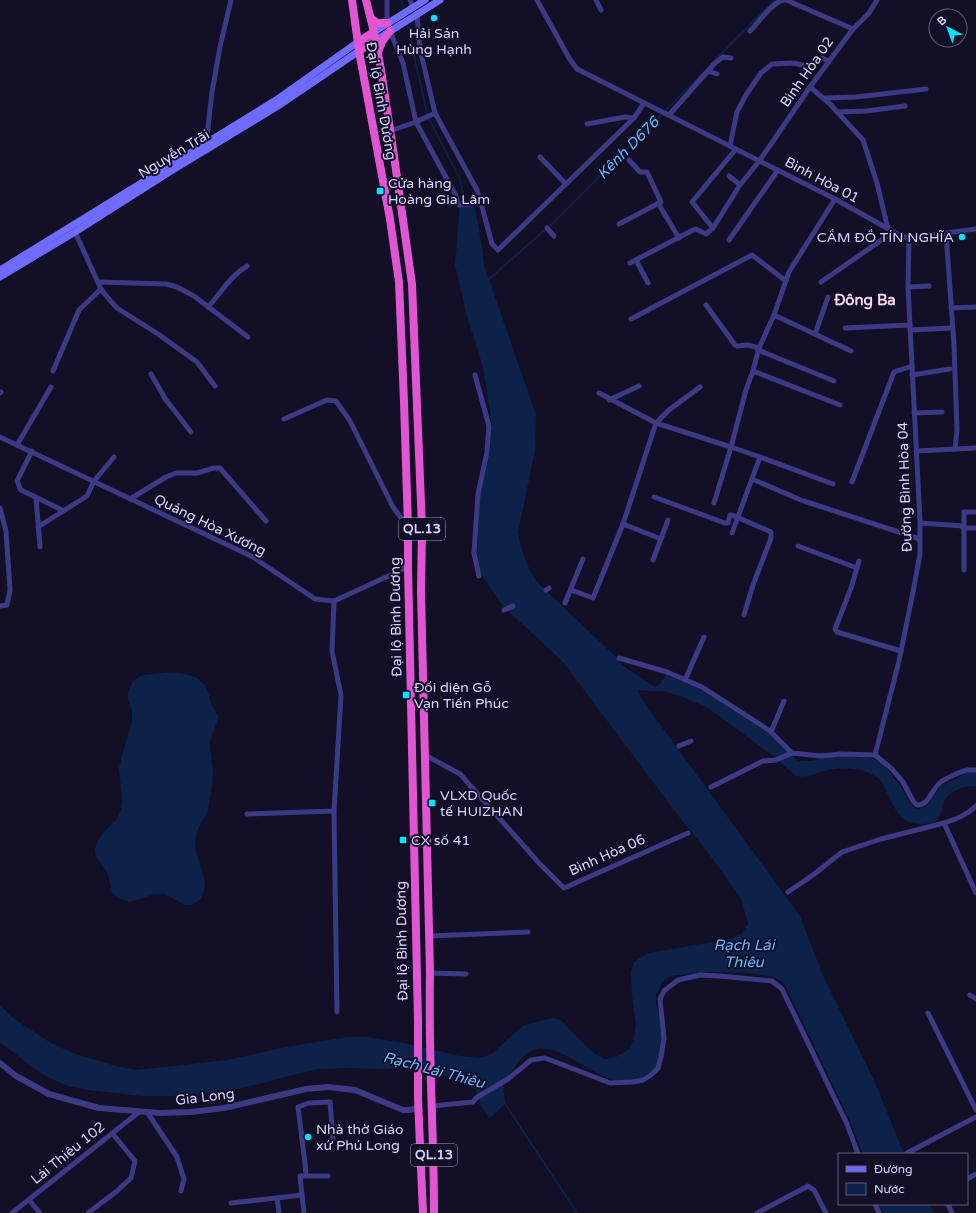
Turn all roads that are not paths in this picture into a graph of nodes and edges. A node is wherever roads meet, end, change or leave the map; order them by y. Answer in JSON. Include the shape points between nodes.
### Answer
{"nodes":[{"id":1,"x":231,"y":0,"type":"edge"},
{"id":2,"x":352,"y":0,"type":"edge"},
{"id":3,"x":366,"y":0,"type":"edge"},
{"id":4,"x":387,"y":0,"type":"edge"},
{"id":5,"x":410,"y":0,"type":"edge"},
{"id":6,"x":425,"y":0,"type":"edge"},
{"id":7,"x":440,"y":0,"type":"edge"},
{"id":8,"x":537,"y":0,"type":"edge"},
{"id":9,"x":596,"y":0,"type":"edge"},
{"id":10,"x":785,"y":0,"type":"edge"},
{"id":11,"x":876,"y":0,"type":"edge"},
{"id":12,"x":413,"y":7,"type":"junction"},
{"id":13,"x":601,"y":10,"type":"dead end"},
{"id":14,"x":417,"y":15,"type":"junction"},
{"id":15,"x":371,"y":18,"type":"junction"},
{"id":16,"x":389,"y":27,"type":"junction"},
{"id":17,"x":853,"y":29,"type":"junction"},
{"id":18,"x":750,"y":31,"type":"dead end"},
{"id":19,"x":375,"y":36,"type":"junction"},
{"id":20,"x":358,"y":42,"type":"junction"},
{"id":21,"x":359,"y":51,"type":"junction"},
{"id":22,"x":378,"y":53,"type":"junction"},
{"id":23,"x":731,"y":58,"type":"dead end"},
{"id":24,"x":829,"y":62,"type":"junction"},
{"id":25,"x":708,"y":70,"type":"junction"},
{"id":26,"x":718,"y":74,"type":"dead end"},
{"id":27,"x":810,"y":87,"type":"junction"},
{"id":28,"x":926,"y":90,"type":"dead end"},
{"id":29,"x":824,"y":98,"type":"junction"},
{"id":30,"x":646,"y":104,"type":"junction"},
{"id":31,"x":905,"y":106,"type":"dead end"},
{"id":32,"x":837,"y":112,"type":"junction"},
{"id":33,"x":435,"y":113,"type":"junction"},
{"id":34,"x":666,"y":114,"type":"junction"},
{"id":35,"x":634,"y":118,"type":"junction"},
{"id":36,"x":416,"y":122,"type":"junction"},
{"id":37,"x":587,"y":124,"type":"dead end"},
{"id":38,"x":390,"y":131,"type":"junction"},
{"id":39,"x":207,"y":142,"type":"junction"},
{"id":40,"x":730,"y":146,"type":"junction"},
{"id":41,"x":736,"y":149,"type":"junction"},
{"id":42,"x":206,"y":150,"type":"junction"},
{"id":43,"x":540,"y":157,"type":"dead end"},
{"id":44,"x":629,"y":160,"type":"dead end"},
{"id":45,"x":760,"y":160,"type":"junction"},
{"id":46,"x":778,"y":170,"type":"junction"},
{"id":47,"x":729,"y":176,"type":"dead end"},
{"id":48,"x":566,"y":184,"type":"junction"},
{"id":49,"x":740,"y":185,"type":"junction"},
{"id":50,"x":835,"y":199,"type":"junction"},
{"id":51,"x":481,"y":203,"type":"junction"},
{"id":52,"x":658,"y":203,"type":"junction"},
{"id":53,"x":113,"y":204,"type":"junction"},
{"id":54,"x":535,"y":215,"type":"junction"},
{"id":55,"x":540,"y":220,"type":"dead end"},
{"id":56,"x":619,"y":224,"type":"dead end"},
{"id":57,"x":547,"y":228,"type":"dead end"},
{"id":58,"x":713,"y":228,"type":"junction"},
{"id":59,"x":888,"y":229,"type":"junction"},
{"id":60,"x":976,"y":229,"type":"edge"},
{"id":61,"x":75,"y":232,"type":"junction"},
{"id":62,"x":893,"y":232,"type":"junction"},
{"id":63,"x":946,"y":233,"type":"junction"},
{"id":64,"x":554,"y":236,"type":"dead end"},
{"id":65,"x":679,"y":238,"type":"junction"},
{"id":66,"x":909,"y":238,"type":"junction"},
{"id":67,"x":729,"y":240,"type":"dead end"},
{"id":68,"x":636,"y":260,"type":"junction"},
{"id":69,"x":630,"y":263,"type":"dead end"},
{"id":70,"x":247,"y":266,"type":"dead end"},
{"id":71,"x":0,"y":270,"type":"edge"},
{"id":72,"x":0,"y":277,"type":"edge"},
{"id":73,"x":786,"y":281,"type":"junction"},
{"id":74,"x":98,"y":282,"type":"junction"},
{"id":75,"x":821,"y":282,"type":"dead end"},
{"id":76,"x":648,"y":283,"type":"dead end"},
{"id":77,"x":929,"y":286,"type":"dead end"},
{"id":78,"x":908,"y":287,"type":"junction"},
{"id":79,"x":101,"y":289,"type":"junction"},
{"id":80,"x":828,"y":297,"type":"dead end"},
{"id":81,"x":706,"y":305,"type":"dead end"},
{"id":82,"x":208,"y":307,"type":"junction"},
{"id":83,"x":976,"y":307,"type":"edge"},
{"id":84,"x":951,"y":308,"type":"junction"},
{"id":85,"x":774,"y":315,"type":"junction"},
{"id":86,"x":631,"y":319,"type":"dead end"},
{"id":87,"x":910,"y":327,"type":"junction"},
{"id":88,"x":845,"y":328,"type":"dead end"},
{"id":89,"x":952,"y":328,"type":"junction"},
{"id":90,"x":815,"y":334,"type":"junction"},
{"id":91,"x":248,"y":337,"type":"dead end"},
{"id":92,"x":758,"y":349,"type":"junction"},
{"id":93,"x":851,"y":351,"type":"dead end"},
{"id":94,"x":912,"y":366,"type":"junction"},
{"id":95,"x":950,"y":369,"type":"dead end"},
{"id":96,"x":53,"y":371,"type":"dead end"},
{"id":97,"x":753,"y":371,"type":"junction"},
{"id":98,"x":152,"y":374,"type":"dead end"},
{"id":99,"x":475,"y":375,"type":"dead end"},
{"id":100,"x":912,"y":375,"type":"junction"},
{"id":101,"x":834,"y":381,"type":"dead end"},
{"id":102,"x":215,"y":386,"type":"dead end"},
{"id":103,"x":639,"y":386,"type":"dead end"},
{"id":104,"x":700,"y":386,"type":"dead end"},
{"id":105,"x":52,"y":387,"type":"dead end"},
{"id":106,"x":599,"y":393,"type":"dead end"},
{"id":107,"x":609,"y":400,"type":"junction"},
{"id":108,"x":840,"y":405,"type":"dead end"},
{"id":109,"x":942,"y":412,"type":"dead end"},
{"id":110,"x":914,"y":413,"type":"junction"},
{"id":111,"x":284,"y":419,"type":"dead end"},
{"id":112,"x":656,"y":424,"type":"junction"},
{"id":113,"x":191,"y":432,"type":"dead end"},
{"id":114,"x":0,"y":437,"type":"edge"},
{"id":115,"x":17,"y":445,"type":"junction"},
{"id":116,"x":730,"y":447,"type":"junction"},
{"id":117,"x":976,"y":448,"type":"edge"},
{"id":118,"x":955,"y":449,"type":"junction"},
{"id":119,"x":32,"y":451,"type":"junction"},
{"id":120,"x":916,"y":451,"type":"junction"},
{"id":121,"x":114,"y":457,"type":"dead end"},
{"id":122,"x":760,"y":457,"type":"junction"},
{"id":123,"x":752,"y":479,"type":"junction"},
{"id":124,"x":94,"y":481,"type":"junction"},
{"id":125,"x":852,"y":482,"type":"dead end"},
{"id":126,"x":832,"y":484,"type":"dead end"},
{"id":127,"x":654,"y":497,"type":"dead end"},
{"id":128,"x":36,"y":498,"type":"junction"},
{"id":129,"x":130,"y":498,"type":"junction"},
{"id":130,"x":714,"y":503,"type":"dead end"},
{"id":131,"x":0,"y":508,"type":"edge"},
{"id":132,"x":64,"y":511,"type":"junction"},
{"id":133,"x":976,"y":512,"type":"edge"},
{"id":134,"x":738,"y":517,"type":"junction"},
{"id":135,"x":668,"y":520,"type":"dead end"},
{"id":136,"x":266,"y":521,"type":"dead end"},
{"id":137,"x":623,"y":524,"type":"junction"},
{"id":138,"x":920,"y":524,"type":"junction"},
{"id":139,"x":38,"y":527,"type":"junction"},
{"id":140,"x":408,"y":527,"type":"junction"},
{"id":141,"x":422,"y":527,"type":"junction"},
{"id":142,"x":964,"y":527,"type":"junction"},
{"id":143,"x":976,"y":528,"type":"edge"},
{"id":144,"x":732,"y":533,"type":"dead end"},
{"id":145,"x":661,"y":539,"type":"junction"},
{"id":146,"x":920,"y":539,"type":"junction"},
{"id":147,"x":798,"y":546,"type":"dead end"},
{"id":148,"x":40,"y":547,"type":"dead end"},
{"id":149,"x":583,"y":559,"type":"dead end"},
{"id":150,"x":653,"y":560,"type":"dead end"},
{"id":151,"x":859,"y":561,"type":"dead end"},
{"id":152,"x":408,"y":567,"type":"junction"},
{"id":153,"x":857,"y":568,"type":"junction"},
{"id":154,"x":964,"y":570,"type":"dead end"},
{"id":155,"x":479,"y":576,"type":"dead end"},
{"id":156,"x":571,"y":590,"type":"junction"},
{"id":157,"x":334,"y":601,"type":"junction"},
{"id":158,"x":566,"y":603,"type":"dead end"},
{"id":159,"x":0,"y":606,"type":"edge"},
{"id":160,"x":513,"y":606,"type":"dead end"},
{"id":161,"x":504,"y":610,"type":"dead end"},
{"id":162,"x":744,"y":615,"type":"dead end"},
{"id":163,"x":704,"y":637,"type":"dead end"},
{"id":164,"x":901,"y":650,"type":"junction"},
{"id":165,"x":619,"y":658,"type":"dead end"},
{"id":166,"x":685,"y":680,"type":"junction"},
{"id":167,"x":784,"y":701,"type":"dead end"},
{"id":168,"x":771,"y":732,"type":"junction"},
{"id":169,"x":691,"y":741,"type":"dead end"},
{"id":170,"x":679,"y":746,"type":"dead end"},
{"id":171,"x":792,"y":753,"type":"junction"},
{"id":172,"x":424,"y":755,"type":"junction"},
{"id":173,"x":875,"y":755,"type":"junction"},
{"id":174,"x":976,"y":770,"type":"edge"},
{"id":175,"x":425,"y":772,"type":"junction"},
{"id":176,"x":412,"y":773,"type":"junction"},
{"id":177,"x":711,"y":787,"type":"dead end"},
{"id":178,"x":976,"y":806,"type":"edge"},
{"id":179,"x":334,"y":811,"type":"junction"},
{"id":180,"x":248,"y":814,"type":"dead end"},
{"id":181,"x":944,"y":823,"type":"junction"},
{"id":182,"x":686,"y":834,"type":"dead end"},
{"id":183,"x":428,"y":890,"type":"junction"},
{"id":184,"x":414,"y":891,"type":"junction"},
{"id":185,"x":788,"y":892,"type":"dead end"},
{"id":186,"x":976,"y":893,"type":"edge"},
{"id":187,"x":528,"y":932,"type":"dead end"},
{"id":188,"x":429,"y":936,"type":"junction"},
{"id":189,"x":430,"y":973,"type":"junction"},
{"id":190,"x":466,"y":974,"type":"dead end"},
{"id":191,"x":970,"y":995,"type":"dead end"},
{"id":192,"x":976,"y":999,"type":"edge"},
{"id":193,"x":337,"y":1012,"type":"dead end"},
{"id":194,"x":928,"y":1013,"type":"dead end"},
{"id":195,"x":0,"y":1062,"type":"edge"},
{"id":196,"x":418,"y":1103,"type":"junction"},
{"id":197,"x":432,"y":1106,"type":"junction"},
{"id":198,"x":976,"y":1110,"type":"edge"},
{"id":199,"x":139,"y":1112,"type":"junction"},
{"id":200,"x":148,"y":1112,"type":"junction"},
{"id":201,"x":976,"y":1116,"type":"edge"},
{"id":202,"x":112,"y":1133,"type":"junction"},
{"id":203,"x":333,"y":1139,"type":"dead end"},
{"id":204,"x":858,"y":1153,"type":"edge"},
{"id":205,"x":907,"y":1153,"type":"dead end"},
{"id":206,"x":306,"y":1176,"type":"junction"},
{"id":207,"x":328,"y":1176,"type":"dead end"},
{"id":208,"x":181,"y":1191,"type":"dead end"},
{"id":209,"x":302,"y":1195,"type":"junction"},
{"id":210,"x":277,"y":1198,"type":"junction"},
{"id":211,"x":29,"y":1200,"type":"junction"},
{"id":212,"x":231,"y":1203,"type":"dead end"},
{"id":213,"x":12,"y":1213,"type":"edge"},
{"id":214,"x":40,"y":1213,"type":"edge"},
{"id":215,"x":88,"y":1213,"type":"edge"},
{"id":216,"x":279,"y":1213,"type":"edge"},
{"id":217,"x":304,"y":1213,"type":"edge"},
{"id":218,"x":423,"y":1213,"type":"edge"},
{"id":219,"x":434,"y":1213,"type":"edge"},
{"id":220,"x":757,"y":1213,"type":"edge"},
{"id":221,"x":826,"y":1213,"type":"edge"}],
"edges":[{"from":1,"to":39,"type":"street","via":[[212,92]]},
{"from":2,"to":20,"type":"highway","name":"Đại lộ Bình Dương","number":"QL.13"},
{"from":3,"to":15,"type":"highway","name":"Đại lộ Bình Dương","number":"QL.13"},
{"from":4,"to":16,"type":"street"},
{"from":5,"to":12,"type":"street"},
{"from":6,"to":12,"type":"main road"},
{"from":7,"to":14,"type":"main road"},
{"from":8,"to":30,"type":"street","name":"Bình Hòa 01","via":[[569,58],[578,69]]},
{"from":9,"to":13,"type":"street"},
{"from":10,"to":17,"type":"street"},
{"from":10,"to":18,"type":"street","via":[[772,7]]},
{"from":11,"to":17,"type":"street","name":"Bình Hòa 02","via":[[869,14]]},
{"from":12,"to":16,"type":"main road"},
{"from":14,"to":16,"type":"main road"},
{"from":14,"to":33,"type":"street","via":[[420,49]]},
{"from":15,"to":16,"type":"highway"},
{"from":15,"to":19,"type":"highway","name":"Đại lộ Bình Dương","number":"QL.13"},
{"from":16,"to":19,"type":"main road"},
{"from":16,"to":22,"type":"highway"},
{"from":16,"to":36,"type":"street","via":[[403,63]]},
{"from":17,"to":24,"type":"street","name":"Bình Hòa 02"},
{"from":19,"to":20,"type":"highway"},
{"from":19,"to":21,"type":"highway"},
{"from":19,"to":22,"type":"highway","name":"Đại lộ Bình Dương","number":"QL.13"},
{"from":20,"to":21,"type":"highway","name":"Đại lộ Bình Dương","number":"QL.13"},
{"from":20,"to":39,"type":"main road","name":"Nguyễn Trãi","via":[[292,90]]},
{"from":21,"to":42,"type":"main road","name":"Nguyễn Trãi","via":[[278,106]]},
{"from":21,"to":140,"type":"highway","name":"Đại lộ Bình Dương","number":"QL.13","via":[[399,282]]},
{"from":22,"to":38,"type":"highway","name":"Đại lộ Bình Dương","number":"QL.13"},
{"from":23,"to":25,"type":"street","via":[[723,57]]},
{"from":24,"to":27,"type":"street","name":"Bình Hòa 02"},
{"from":24,"to":40,"type":"street","via":[[822,58],[806,66],[794,63],[772,64],[761,73],[737,112]]},
{"from":25,"to":26,"type":"street"},
{"from":25,"to":34,"type":"street"},
{"from":27,"to":29,"type":"street"},
{"from":27,"to":45,"type":"street","name":"Bình Hòa 02"},
{"from":28,"to":29,"type":"street"},
{"from":29,"to":32,"type":"street"},
{"from":30,"to":34,"type":"street","name":"Bình Hòa 01"},
{"from":30,"to":35,"type":"street"},
{"from":31,"to":32,"type":"street"},
{"from":32,"to":59,"type":"street","via":[[863,140]]},
{"from":33,"to":36,"type":"street"},
{"from":33,"to":51,"type":"street","via":[[472,179]]},
{"from":34,"to":40,"type":"street","name":"Bình Hòa 01"},
{"from":35,"to":37,"type":"street","via":[[625,116]]},
{"from":35,"to":48,"type":"street"},
{"from":36,"to":38,"type":"street"},
{"from":36,"to":51,"type":"street","via":[[456,194],[459,205]]},
{"from":38,"to":141,"type":"highway","name":"Đại lộ Bình Dương","number":"QL.13","via":[[412,284]]},
{"from":39,"to":42,"type":"street"},
{"from":39,"to":53,"type":"main road","name":"Nguyễn Trãi"},
{"from":40,"to":41,"type":"street","name":"Bình Hòa 01"},
{"from":41,"to":45,"type":"street","name":"Bình Hòa 01"},
{"from":41,"to":58,"type":"street","via":[[692,202]]},
{"from":42,"to":53,"type":"main road","name":"Nguyễn Trãi"},
{"from":43,"to":48,"type":"street"},
{"from":44,"to":52,"type":"street","via":[[640,172],[647,172],[661,202]]},
{"from":45,"to":46,"type":"street","name":"Bình Hòa 01"},
{"from":45,"to":49,"type":"street","name":"Bình Hòa 02"},
{"from":46,"to":50,"type":"street","name":"Bình Hòa 01"},
{"from":46,"to":67,"type":"street"},
{"from":47,"to":49,"type":"street"},
{"from":48,"to":54,"type":"street"},
{"from":49,"to":58,"type":"street","name":"Bình Hòa 02"},
{"from":50,"to":59,"type":"street","name":"Bình Hòa 01"},
{"from":50,"to":73,"type":"street","via":[[789,272]]},
{"from":51,"to":54,"type":"street","via":[[492,244],[498,250]]},
{"from":52,"to":56,"type":"street"},
{"from":52,"to":65,"type":"street"},
{"from":53,"to":61,"type":"main road","name":"Nguyễn Trãi"},
{"from":53,"to":71,"type":"main road","name":"Nguyễn Trãi"},
{"from":54,"to":55,"type":"street"},
{"from":57,"to":64,"type":"street"},
{"from":58,"to":65,"type":"street","via":[[707,234],[696,230]]},
{"from":59,"to":62,"type":"street","name":"Bình Hòa 01"},
{"from":60,"to":63,"type":"street","name":"Bình Hòa 01"},
{"from":61,"to":72,"type":"main road","name":"Nguyễn Trãi"},
{"from":61,"to":74,"type":"street"},
{"from":62,"to":66,"type":"street","name":"Bình Hòa 01"},
{"from":62,"to":75,"type":"street"},
{"from":63,"to":66,"type":"street","name":"Bình Hòa 01"},
{"from":63,"to":84,"type":"street"},
{"from":65,"to":68,"type":"street"},
{"from":66,"to":78,"type":"street","name":"Đường Bình Hòa 04"},
{"from":68,"to":69,"type":"street"},
{"from":68,"to":76,"type":"street"},
{"from":70,"to":82,"type":"street","via":[[235,275]]},
{"from":73,"to":85,"type":"street"},
{"from":73,"to":86,"type":"street","via":[[752,255]]},
{"from":74,"to":79,"type":"street"},
{"from":74,"to":82,"type":"street","via":[[166,284],[186,291]]},
{"from":77,"to":78,"type":"street"},
{"from":78,"to":87,"type":"street","name":"Đường Bình Hòa 04"},
{"from":79,"to":96,"type":"street","via":[[78,310]]},
{"from":79,"to":102,"type":"street","via":[[117,308],[197,362]]},
{"from":80,"to":90,"type":"street"},
{"from":81,"to":92,"type":"street","via":[[735,345],[748,345]]},
{"from":82,"to":91,"type":"street"},
{"from":83,"to":84,"type":"street"},
{"from":84,"to":89,"type":"street"},
{"from":85,"to":90,"type":"street"},
{"from":85,"to":92,"type":"street"},
{"from":87,"to":88,"type":"street"},
{"from":87,"to":89,"type":"street"},
{"from":87,"to":94,"type":"street","name":"Đường Bình Hòa 04"},
{"from":89,"to":118,"type":"street"},
{"from":90,"to":93,"type":"street"},
{"from":92,"to":97,"type":"street"},
{"from":92,"to":101,"type":"street"},
{"from":94,"to":100,"type":"street","name":"Đường Bình Hòa 04"},
{"from":94,"to":125,"type":"street","via":[[894,372]]},
{"from":95,"to":100,"type":"street"},
{"from":97,"to":108,"type":"street"},
{"from":97,"to":116,"type":"street"},
{"from":98,"to":113,"type":"street","via":[[166,400]]},
{"from":99,"to":155,"type":"street","via":[[489,426],[487,452],[478,494],[474,553]]},
{"from":100,"to":110,"type":"street","name":"Đường Bình Hòa 04"},
{"from":103,"to":107,"type":"street"},
{"from":104,"to":112,"type":"street","via":[[669,410]]},
{"from":105,"to":115,"type":"street"},
{"from":106,"to":107,"type":"street"},
{"from":107,"to":112,"type":"street"},
{"from":109,"to":110,"type":"street"},
{"from":110,"to":120,"type":"street","name":"Đường Bình Hòa 04"},
{"from":111,"to":140,"type":"street","via":[[327,400],[336,401],[350,421],[393,508]]},
{"from":112,"to":116,"type":"street"},
{"from":112,"to":137,"type":"street"},
{"from":114,"to":115,"type":"street","name":"Quảng Hòa Xương"},
{"from":115,"to":119,"type":"street","name":"Quảng Hòa Xương"},
{"from":116,"to":122,"type":"street"},
{"from":116,"to":130,"type":"street"},
{"from":117,"to":118,"type":"street"},
{"from":118,"to":120,"type":"street"},
{"from":119,"to":124,"type":"street","name":"Quảng Hòa Xương"},
{"from":119,"to":128,"type":"street","via":[[17,481],[21,490]]},
{"from":120,"to":138,"type":"street","name":"Đường Bình Hòa 04"},
{"from":121,"to":124,"type":"street"},
{"from":122,"to":123,"type":"street"},
{"from":122,"to":126,"type":"street"},
{"from":123,"to":134,"type":"street"},
{"from":123,"to":146,"type":"street","via":[[802,501]]},
{"from":124,"to":129,"type":"street","name":"Quảng Hòa Xương"},
{"from":124,"to":132,"type":"street","via":[[87,496]]},
{"from":127,"to":134,"type":"street","via":[[725,523],[728,523],[731,515]]},
{"from":128,"to":132,"type":"street"},
{"from":128,"to":139,"type":"street"},
{"from":129,"to":136,"type":"street","via":[[176,473],[197,473],[220,468]]},
{"from":129,"to":157,"type":"street","name":"Quảng Hòa Xương","via":[[253,557],[315,599]]},
{"from":131,"to":159,"type":"street","via":[[6,531],[10,590],[7,605]]},
{"from":132,"to":139,"type":"street"},
{"from":133,"to":142,"type":"street","via":[[964,512]]},
{"from":134,"to":144,"type":"street"},
{"from":134,"to":162,"type":"street","via":[[770,530],[772,534]]},
{"from":135,"to":145,"type":"street"},
{"from":137,"to":145,"type":"street"},
{"from":137,"to":156,"type":"street","via":[[593,598]]},
{"from":138,"to":142,"type":"street"},
{"from":138,"to":146,"type":"street","name":"Đường Bình Hòa 04"},
{"from":139,"to":148,"type":"street"},
{"from":140,"to":141,"type":"highway"},
{"from":140,"to":152,"type":"highway","name":"Đại lộ Bình Dương","number":"QL.13"},
{"from":141,"to":172,"type":"highway","name":"Đại lộ Bình Dương","number":"QL.13"},
{"from":142,"to":143,"type":"street"},
{"from":142,"to":154,"type":"street"},
{"from":145,"to":150,"type":"street"},
{"from":146,"to":164,"type":"street","name":"Đường Bình Hòa 04","via":[[920,554]]},
{"from":147,"to":153,"type":"street"},
{"from":149,"to":156,"type":"street"},
{"from":151,"to":153,"type":"street"},
{"from":152,"to":157,"type":"street"},
{"from":152,"to":176,"type":"highway","name":"Đại lộ Bình Dương","number":"QL.13"},
{"from":153,"to":164,"type":"street","via":[[835,629]]},
{"from":156,"to":158,"type":"street"},
{"from":157,"to":179,"type":"street","via":[[332,651],[341,695]]},
{"from":160,"to":161,"type":"street"},
{"from":163,"to":166,"type":"street"},
{"from":164,"to":173,"type":"street","name":"Đường Bình Hòa 04"},
{"from":165,"to":166,"type":"street"},
{"from":166,"to":168,"type":"street","via":[[702,687]]},
{"from":167,"to":168,"type":"street"},
{"from":168,"to":171,"type":"street"},
{"from":169,"to":170,"type":"street"},
{"from":171,"to":173,"type":"street","via":[[820,756]]},
{"from":171,"to":177,"type":"street","via":[[776,760],[763,761]]},
{"from":172,"to":175,"type":"highway","name":"Đại lộ Bình Dương","number":"QL.13"},
{"from":172,"to":182,"type":"street","name":"Bình Hòa 06","via":[[460,774],[564,888]]},
{"from":173,"to":174,"type":"street","via":[[903,782],[917,805],[925,803],[941,782],[966,770]]},
{"from":175,"to":176,"type":"highway"},
{"from":175,"to":183,"type":"highway","name":"Đại lộ Bình Dương","number":"QL.13"},
{"from":176,"to":184,"type":"highway","name":"Đại lộ Bình Dương","number":"QL.13"},
{"from":178,"to":181,"type":"street","via":[[965,815]]},
{"from":179,"to":180,"type":"street"},
{"from":179,"to":193,"type":"street"},
{"from":181,"to":185,"type":"street","via":[[842,852]]},
{"from":181,"to":186,"type":"street"},
{"from":183,"to":184,"type":"highway"},
{"from":183,"to":188,"type":"highway","name":"Đại lộ Bình Dương","number":"QL.13"},
{"from":184,"to":196,"type":"highway","name":"Đại lộ Bình Dương","number":"QL.13"},
{"from":187,"to":188,"type":"street"},
{"from":188,"to":189,"type":"highway","name":"Đại lộ Bình Dương","number":"QL.13"},
{"from":189,"to":190,"type":"street"},
{"from":189,"to":197,"type":"highway","name":"Đại lộ Bình Dương","number":"QL.13"},
{"from":191,"to":192,"type":"street"},
{"from":194,"to":198,"type":"street"},
{"from":195,"to":199,"type":"street","name":"Gia Long","via":[[16,1076],[49,1094],[99,1108]]},
{"from":196,"to":200,"type":"street","name":"Gia Long","via":[[409,1110],[403,1110],[355,1090],[328,1087],[306,1089],[224,1108],[175,1113]]},
{"from":196,"to":218,"type":"highway","name":"Đại lộ Bình Dương","number":"QL.13"},
{"from":197,"to":204,"type":"street","via":[[473,1102],[508,1080],[531,1060],[545,1058],[610,1083],[643,1080],[658,1068],[661,1057],[664,1038],[660,999],[664,991],[678,980],[700,975],[772,981],[782,989],[847,1124]]},
{"from":197,"to":219,"type":"highway","name":"Đại lộ Bình Dương","number":"QL.13"},
{"from":199,"to":200,"type":"street","name":"Gia Long"},
{"from":199,"to":202,"type":"street","name":"Lái Thiêu 102"},
{"from":200,"to":208,"type":"street","via":[[177,1157],[184,1180]]},
{"from":201,"to":205,"type":"street"},
{"from":202,"to":211,"type":"street","name":"Lái Thiêu 102"},
{"from":202,"to":215,"type":"street","via":[[134,1161],[130,1178]]},
{"from":203,"to":206,"type":"street","via":[[330,1102],[309,1103],[298,1107]]},
{"from":206,"to":207,"type":"street"},
{"from":206,"to":209,"type":"street","via":[[300,1176]]},
{"from":209,"to":210,"type":"street"},
{"from":209,"to":217,"type":"street"},
{"from":210,"to":212,"type":"street"},
{"from":210,"to":216,"type":"street"},
{"from":211,"to":213,"type":"street","name":"Lái Thiêu 102"},
{"from":211,"to":214,"type":"street"},
{"from":220,"to":221,"type":"street","via":[[808,1186],[814,1190]]}]}
